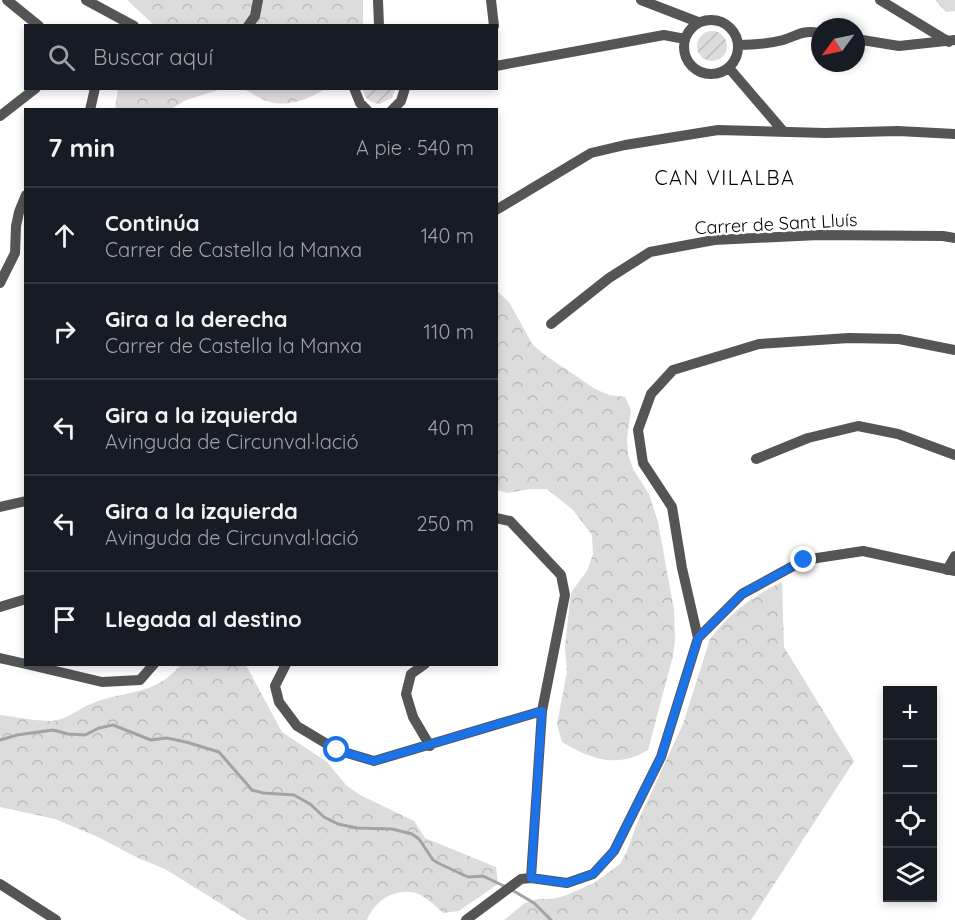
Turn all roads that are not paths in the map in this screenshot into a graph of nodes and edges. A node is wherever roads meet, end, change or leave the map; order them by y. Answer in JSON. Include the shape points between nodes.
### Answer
{"nodes":[{"id":1,"x":7,"y":0,"type":"edge"},
{"id":2,"x":86,"y":0,"type":"edge"},
{"id":3,"x":258,"y":0,"type":"edge"},
{"id":4,"x":378,"y":0,"type":"edge"},
{"id":5,"x":491,"y":0,"type":"edge"},
{"id":6,"x":641,"y":0,"type":"edge"},
{"id":7,"x":880,"y":0,"type":"edge"},
{"id":8,"x":698,"y":22,"type":"junction"},
{"id":9,"x":37,"y":24,"type":"edge"},
{"id":10,"x":130,"y":24,"type":"edge"},
{"id":11,"x":249,"y":24,"type":"edge"},
{"id":12,"x":380,"y":24,"type":"edge"},
{"id":13,"x":494,"y":24,"type":"edge"},
{"id":14,"x":811,"y":31,"type":"edge"},
{"id":15,"x":685,"y":39,"type":"junction"},
{"id":16,"x":865,"y":40,"type":"edge"},
{"id":17,"x":952,"y":41,"type":"edge"},
{"id":18,"x":739,"y":45,"type":"junction"},
{"id":19,"x":498,"y":66,"type":"edge"},
{"id":20,"x":729,"y":68,"type":"junction"},
{"id":21,"x":33,"y":90,"type":"edge"},
{"id":22,"x":95,"y":90,"type":"edge"},
{"id":23,"x":355,"y":90,"type":"edge"},
{"id":24,"x":404,"y":90,"type":"edge"},
{"id":25,"x":91,"y":108,"type":"edge"},
{"id":26,"x":365,"y":108,"type":"edge"},
{"id":27,"x":394,"y":108,"type":"edge"},
{"id":28,"x":0,"y":116,"type":"edge"},
{"id":29,"x":783,"y":131,"type":"junction"},
{"id":30,"x":955,"y":134,"type":"edge"},
{"id":31,"x":24,"y":201,"type":"edge"},
{"id":32,"x":498,"y":209,"type":"edge"},
{"id":33,"x":955,"y":238,"type":"edge"},
{"id":34,"x":0,"y":283,"type":"edge"},
{"id":35,"x":551,"y":324,"type":"dead end"},
{"id":36,"x":955,"y":350,"type":"edge"},
{"id":37,"x":955,"y":455,"type":"edge"},
{"id":38,"x":756,"y":459,"type":"dead end"},
{"id":39,"x":24,"y":501,"type":"edge"},
{"id":40,"x":0,"y":507,"type":"edge"},
{"id":41,"x":498,"y":518,"type":"edge"},
{"id":42,"x":955,"y":556,"type":"edge"},
{"id":43,"x":951,"y":571,"type":"edge"},
{"id":44,"x":24,"y":600,"type":"edge"},
{"id":45,"x":0,"y":608,"type":"edge"},
{"id":46,"x":698,"y":638,"type":"junction"},
{"id":47,"x":0,"y":658,"type":"edge"},
{"id":48,"x":24,"y":664,"type":"edge"},
{"id":49,"x":34,"y":666,"type":"edge"},
{"id":50,"x":152,"y":666,"type":"edge"},
{"id":51,"x":284,"y":666,"type":"edge"},
{"id":52,"x":421,"y":666,"type":"edge"},
{"id":53,"x":542,"y":711,"type":"junction"},
{"id":54,"x":430,"y":746,"type":"junction"},
{"id":55,"x":531,"y":878,"type":"junction"},
{"id":56,"x":0,"y":884,"type":"edge"},
{"id":57,"x":56,"y":920,"type":"edge"},
{"id":58,"x":466,"y":920,"type":"edge"}],
"edges":[{"from":1,"to":9,"type":"street"},
{"from":2,"to":10,"type":"street"},
{"from":3,"to":11,"type":"street"},
{"from":4,"to":12,"type":"street"},
{"from":5,"to":13,"type":"street"},
{"from":6,"to":8,"type":"street"},
{"from":7,"to":17,"type":"street"},
{"from":8,"to":15,"type":"street"},
{"from":8,"to":18,"type":"street","via":[[725,22]]},
{"from":14,"to":18,"type":"street","via":[[784,40]]},
{"from":15,"to":19,"type":"street","via":[[664,35]]},
{"from":15,"to":20,"type":"street","via":[[686,56],[697,70],[713,74]]},
{"from":16,"to":17,"type":"street","via":[[899,46]]},
{"from":18,"to":20,"type":"street"},
{"from":20,"to":29,"type":"street"},
{"from":21,"to":28,"type":"street"},
{"from":22,"to":25,"type":"street"},
{"from":23,"to":26,"type":"street"},
{"from":24,"to":27,"type":"street"},
{"from":29,"to":30,"type":"street"},
{"from":29,"to":32,"type":"street","via":[[718,130],[591,153]]},
{"from":31,"to":34,"type":"street","via":[[16,226],[15,253]]},
{"from":33,"to":35,"type":"street","name":"Carrer de Sant Lluís","via":[[823,235],[726,239],[650,252],[609,278]]},
{"from":36,"to":46,"type":"street","via":[[899,339],[759,344],[673,369],[651,394],[638,430],[643,463],[672,507]]},
{"from":37,"to":38,"type":"street","via":[[858,426],[808,438]]},
{"from":39,"to":40,"type":"street"},
{"from":41,"to":53,"type":"street","via":[[510,521],[561,575],[565,596]]},
{"from":42,"to":43,"type":"street"},
{"from":43,"to":46,"type":"street","via":[[863,551],[804,560],[742,594]]},
{"from":44,"to":45,"type":"street"},
{"from":46,"to":55,"type":"street","via":[[661,757],[614,851],[593,874],[567,883]]},
{"from":47,"to":48,"type":"street"},
{"from":49,"to":50,"type":"street","via":[[102,682],[140,680]]},
{"from":51,"to":54,"type":"street","via":[[275,686],[279,702],[297,726],[337,750],[374,761]]},
{"from":52,"to":54,"type":"street","via":[[411,674],[406,694],[413,717]]},
{"from":53,"to":54,"type":"street"},
{"from":53,"to":55,"type":"street"},
{"from":55,"to":58,"type":"street","via":[[521,879]]},
{"from":56,"to":57,"type":"street"}]}
